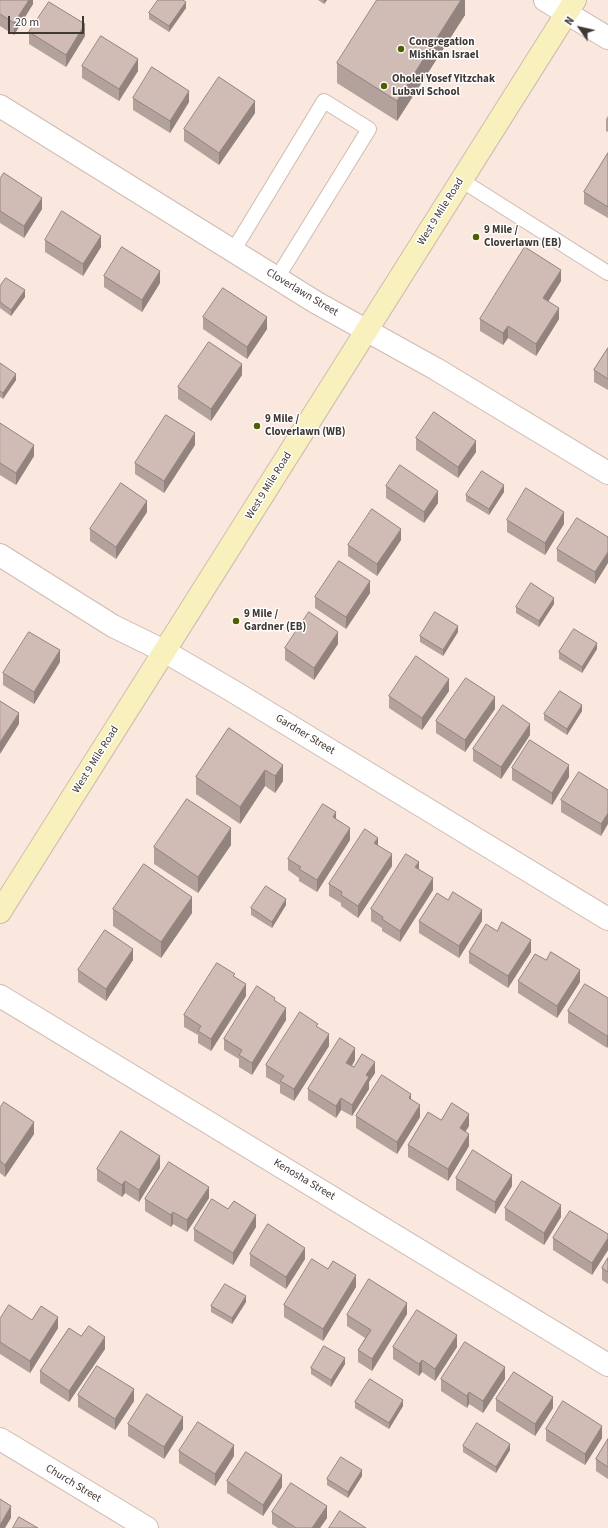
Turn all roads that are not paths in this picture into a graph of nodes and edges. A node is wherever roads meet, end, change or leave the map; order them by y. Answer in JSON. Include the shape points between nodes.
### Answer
{"nodes":[{"id":1,"x":545,"y":0,"type":"edge"},
{"id":2,"x":571,"y":7,"type":"edge"},
{"id":3,"x":608,"y":38,"type":"edge"},
{"id":4,"x":0,"y":106,"type":"edge"},
{"id":5,"x":462,"y":180,"type":"junction"},
{"id":6,"x":233,"y":251,"type":"junction"},
{"id":7,"x":608,"y":273,"type":"edge"},
{"id":8,"x":277,"y":278,"type":"junction"},
{"id":9,"x":366,"y":330,"type":"junction"},
{"id":10,"x":608,"y":473,"type":"edge"},
{"id":11,"x":0,"y":555,"type":"edge"},
{"id":12,"x":164,"y":651,"type":"junction"},
{"id":13,"x":0,"y":912,"type":"edge"},
{"id":14,"x":608,"y":919,"type":"edge"},
{"id":15,"x":0,"y":996,"type":"edge"},
{"id":16,"x":608,"y":1365,"type":"edge"},
{"id":17,"x":0,"y":1439,"type":"edge"},
{"id":18,"x":147,"y":1528,"type":"edge"}],
"edges":[{"from":1,"to":2,"type":"street"},
{"from":2,"to":3,"type":"street"},
{"from":2,"to":5,"type":"main road","name":"West 9 Mile Road"},
{"from":4,"to":6,"type":"street","name":"Cloverlawn Street"},
{"from":5,"to":7,"type":"lane"},
{"from":5,"to":9,"type":"main road","name":"West 9 Mile Road"},
{"from":6,"to":8,"type":"street","name":"Cloverlawn Street"},
{"from":6,"to":8,"type":"lane","via":[[324,101],[369,128]]},
{"from":8,"to":9,"type":"street","name":"Cloverlawn Street"},
{"from":9,"to":10,"type":"street","name":"Cloverlawn Street","via":[[436,369]]},
{"from":9,"to":12,"type":"main road","name":"West 9 Mile Road"},
{"from":11,"to":12,"type":"street","name":"Gardner Street","via":[[113,626]]},
{"from":12,"to":13,"type":"main road","name":"West 9 Mile Road"},
{"from":12,"to":14,"type":"street","name":"Gardner Street"},
{"from":15,"to":16,"type":"street","name":"Kenosha Street"},
{"from":17,"to":18,"type":"street","name":"Church Street"}]}
